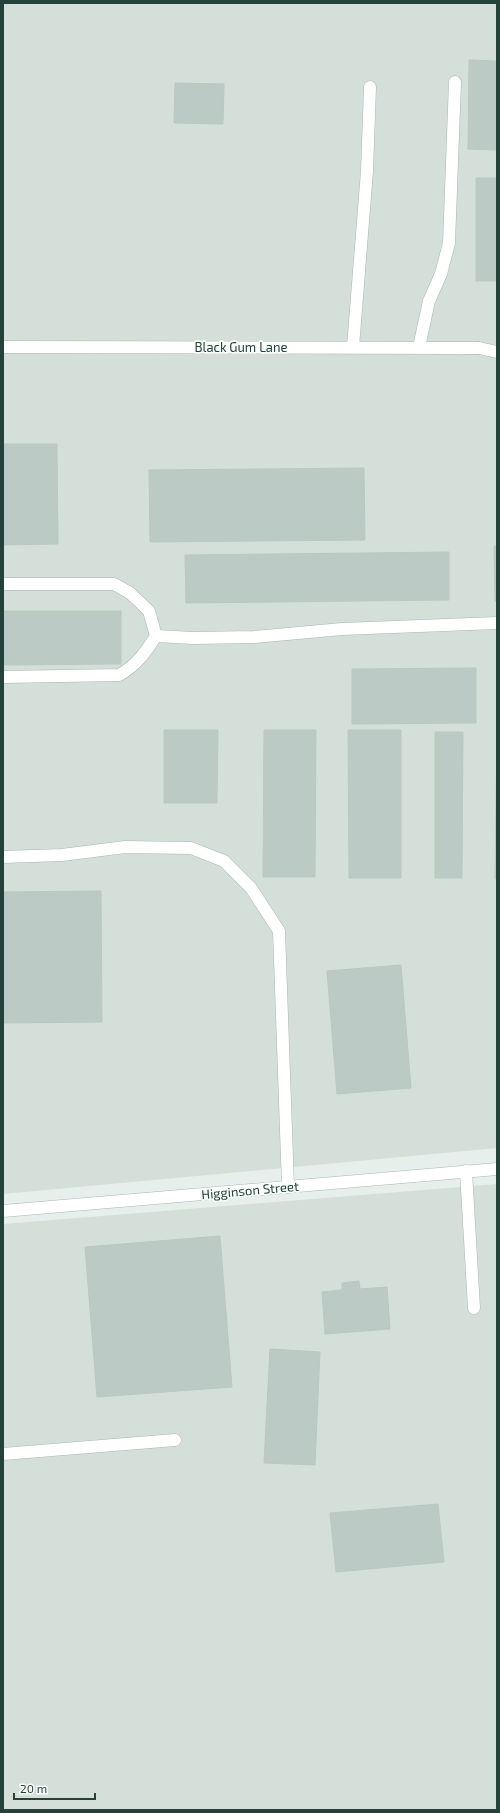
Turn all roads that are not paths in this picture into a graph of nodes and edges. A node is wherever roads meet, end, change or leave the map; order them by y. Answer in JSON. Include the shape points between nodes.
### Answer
{"nodes":[{"id":1,"x":455,"y":82,"type":"dead end"},
{"id":2,"x":370,"y":87,"type":"dead end"},
{"id":3,"x":3,"y":347,"type":"edge"},
{"id":4,"x":353,"y":347,"type":"junction"},
{"id":5,"x":420,"y":348,"type":"junction"},
{"id":6,"x":497,"y":352,"type":"edge"},
{"id":7,"x":3,"y":584,"type":"edge"},
{"id":8,"x":497,"y":623,"type":"edge"},
{"id":9,"x":156,"y":636,"type":"junction"},
{"id":10,"x":3,"y":677,"type":"edge"},
{"id":11,"x":3,"y":857,"type":"edge"},
{"id":12,"x":497,"y":1169,"type":"edge"},
{"id":13,"x":466,"y":1171,"type":"junction"},
{"id":14,"x":288,"y":1187,"type":"junction"},
{"id":15,"x":3,"y":1211,"type":"edge"},
{"id":16,"x":474,"y":1308,"type":"dead end"},
{"id":17,"x":175,"y":1440,"type":"dead end"},
{"id":18,"x":3,"y":1454,"type":"edge"}],
"edges":[{"from":1,"to":5,"type":"street","via":[[449,242],[441,274],[429,301]]},
{"from":2,"to":4,"type":"street","via":[[367,171]]},
{"from":3,"to":4,"type":"street","name":"Black Gum Lane"},
{"from":4,"to":5,"type":"street","name":"Black Gum Lane"},
{"from":5,"to":6,"type":"street","name":"Black Gum Lane","via":[[479,348]]},
{"from":7,"to":9,"type":"street","via":[[114,584],[130,593],[149,611]]},
{"from":8,"to":9,"type":"street","via":[[342,629],[254,637]]},
{"from":9,"to":10,"type":"street","via":[[132,668],[119,675]]},
{"from":11,"to":14,"type":"street","via":[[62,855],[125,847],[192,848],[224,861],[251,888],[279,931]]},
{"from":12,"to":13,"type":"street","name":"Higginson Street"},
{"from":13,"to":14,"type":"street","name":"Higginson Street"},
{"from":13,"to":16,"type":"street"},
{"from":14,"to":15,"type":"street","name":"Higginson Street"},
{"from":17,"to":18,"type":"street"}]}
